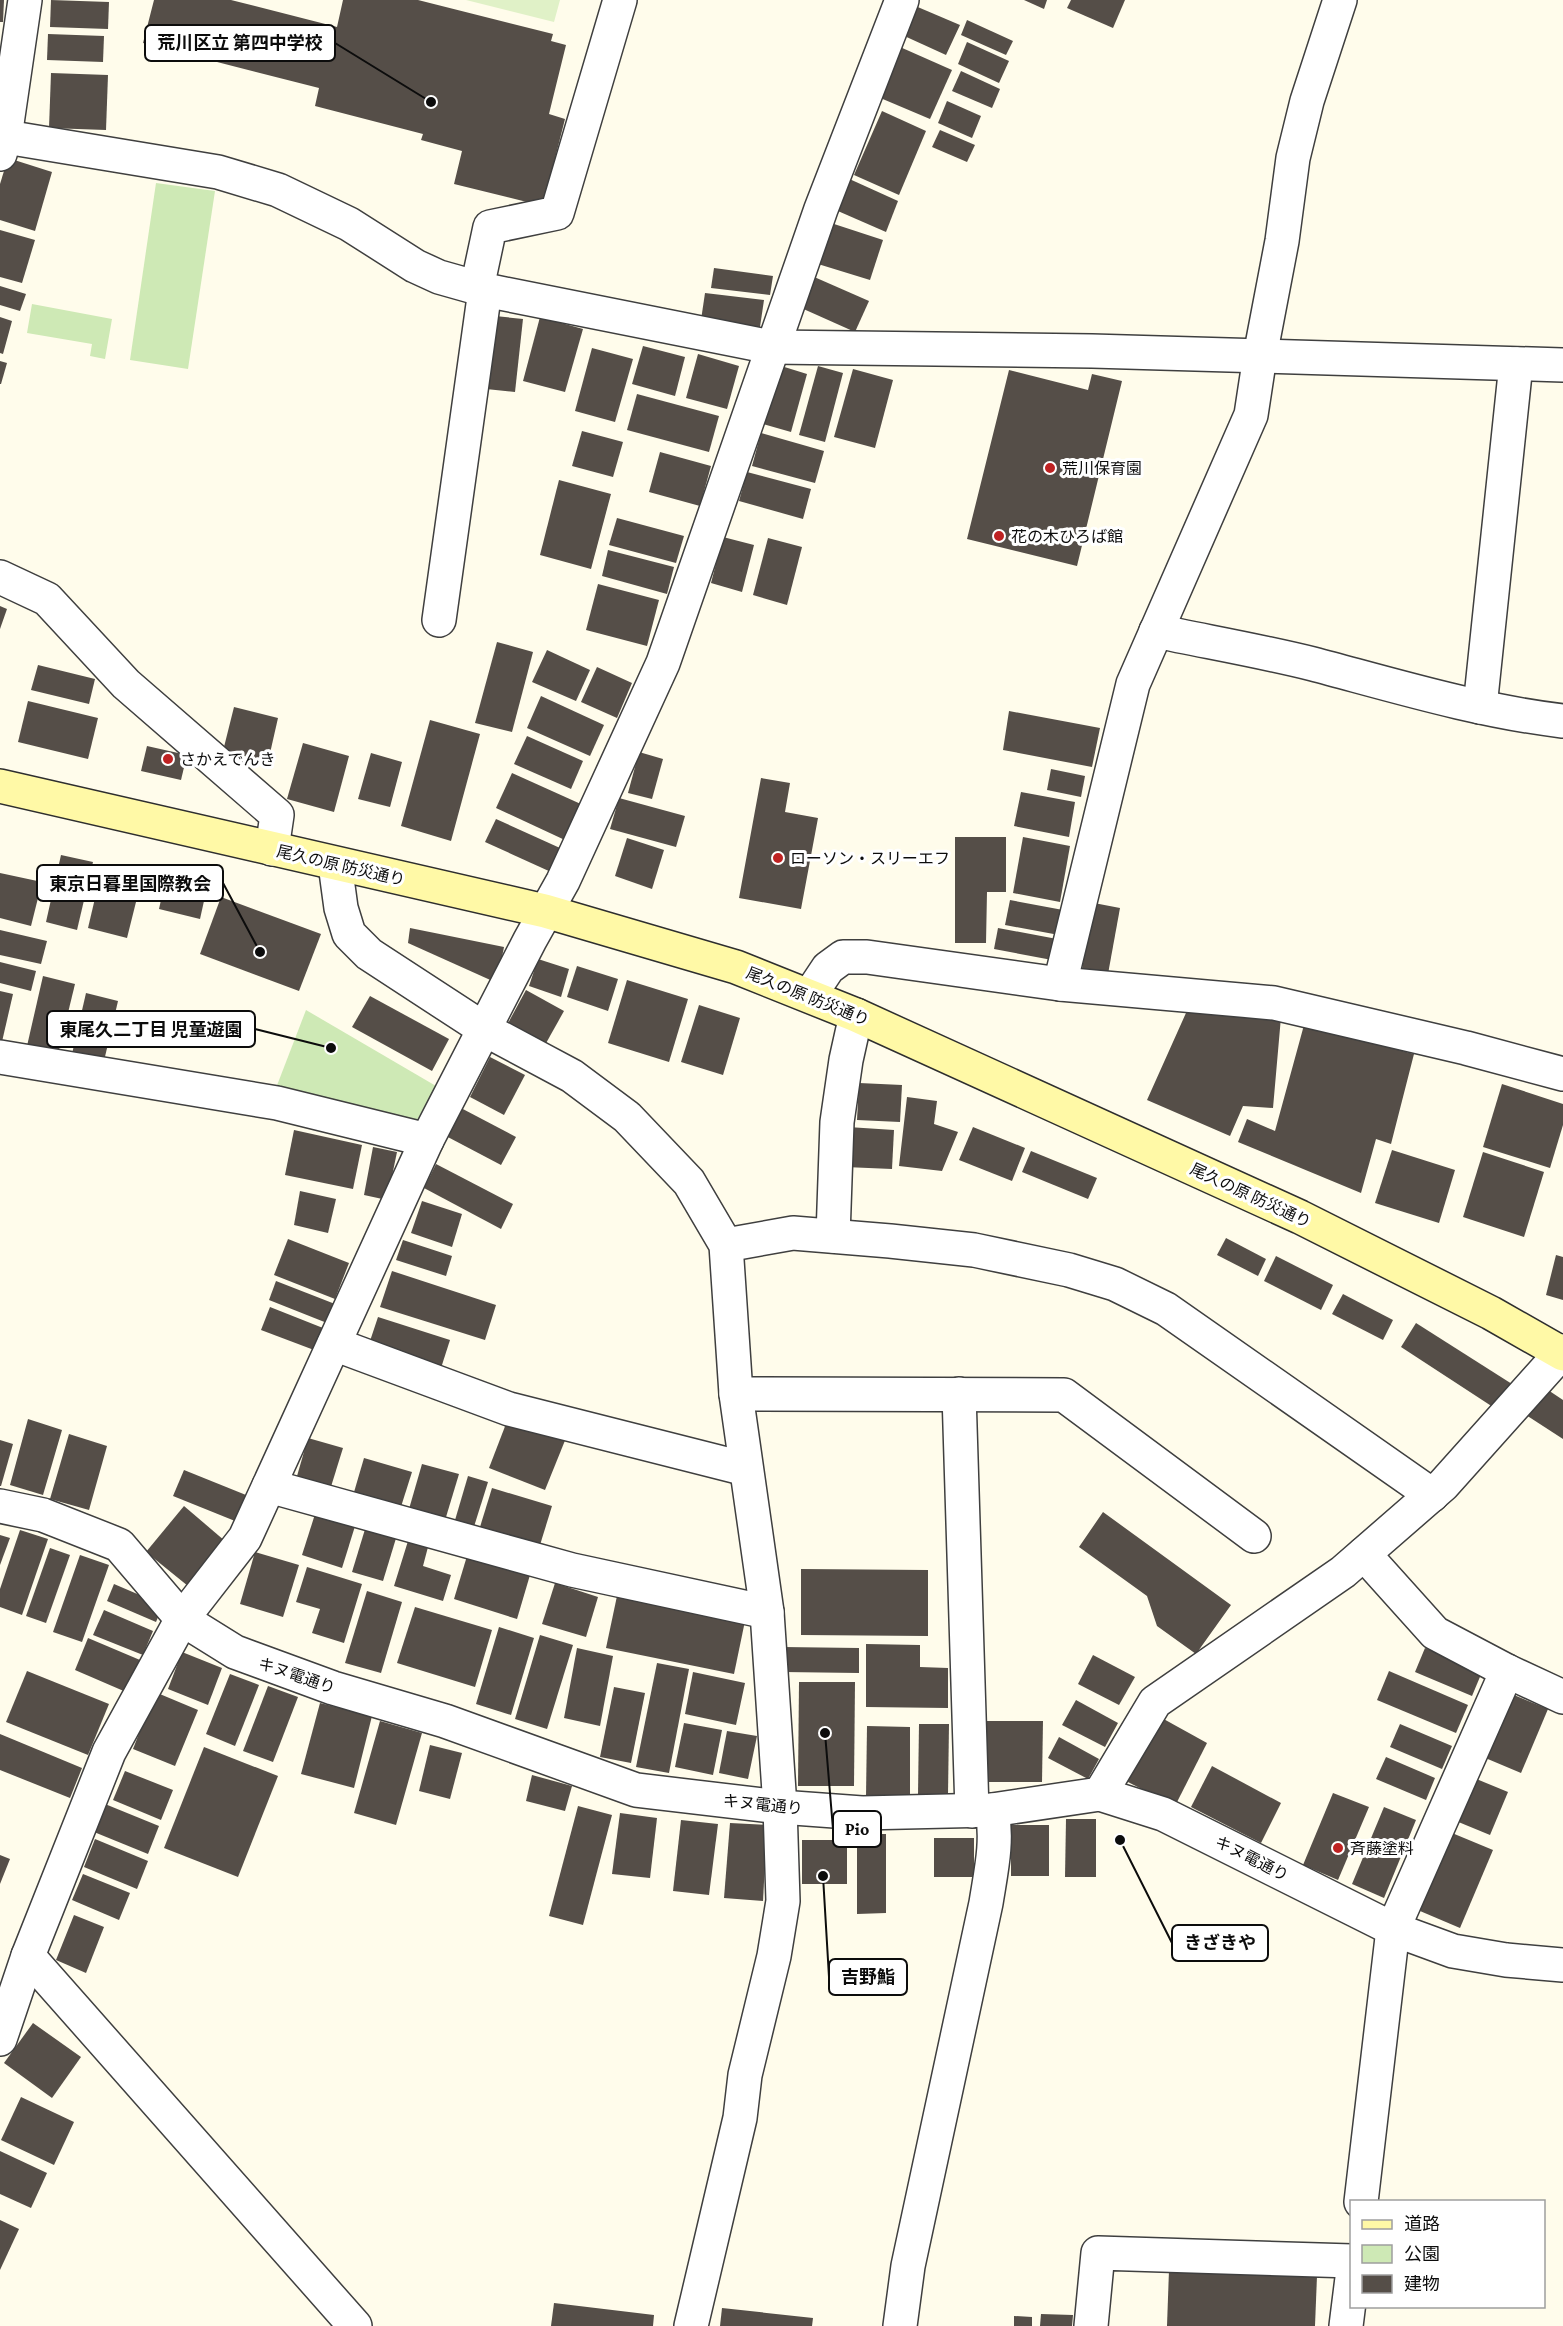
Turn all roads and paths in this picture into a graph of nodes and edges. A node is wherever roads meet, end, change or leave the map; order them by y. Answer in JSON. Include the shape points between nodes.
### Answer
{"nodes":[{"id":1,"x":25,"y":0,"type":"edge"},
{"id":2,"x":620,"y":0,"type":"edge"},
{"id":3,"x":902,"y":0,"type":"edge"},
{"id":4,"x":1340,"y":0,"type":"edge"},
{"id":5,"x":2,"y":142,"type":"edge"},
{"id":6,"x":481,"y":289,"type":"junction"},
{"id":7,"x":771,"y":347,"type":"junction"},
{"id":8,"x":1260,"y":356,"type":"junction"},
{"id":9,"x":1516,"y":364,"type":"junction"},
{"id":10,"x":1563,"y":365,"type":"edge"},
{"id":11,"x":0,"y":577,"type":"edge"},
{"id":12,"x":439,"y":620,"type":"dead end"},
{"id":13,"x":1156,"y":631,"type":"junction"},
{"id":14,"x":1479,"y":707,"type":"junction"},
{"id":15,"x":1563,"y":721,"type":"edge"},
{"id":16,"x":0,"y":786,"type":"edge"},
{"id":17,"x":272,"y":849,"type":"junction"},
{"id":18,"x":335,"y":864,"type":"junction"},
{"id":19,"x":545,"y":911,"type":"junction"},
{"id":20,"x":1060,"y":984,"type":"junction"},
{"id":21,"x":810,"y":995,"type":"junction"},
{"id":22,"x":856,"y":1015,"type":"junction"},
{"id":23,"x":484,"y":1029,"type":"junction"},
{"id":24,"x":0,"y":1057,"type":"edge"},
{"id":25,"x":1563,"y":1074,"type":"edge"},
{"id":26,"x":428,"y":1140,"type":"junction"},
{"id":27,"x":833,"y":1236,"type":"junction"},
{"id":28,"x":726,"y":1245,"type":"junction"},
{"id":29,"x":334,"y":1344,"type":"junction"},
{"id":30,"x":1563,"y":1353,"type":"edge"},
{"id":31,"x":736,"y":1394,"type":"junction"},
{"id":32,"x":959,"y":1394,"type":"junction"},
{"id":33,"x":746,"y":1469,"type":"junction"},
{"id":34,"x":269,"y":1486,"type":"junction"},
{"id":35,"x":1432,"y":1496,"type":"junction"},
{"id":36,"x":0,"y":1506,"type":"edge"},
{"id":37,"x":1254,"y":1536,"type":"dead end"},
{"id":38,"x":1364,"y":1554,"type":"junction"},
{"id":39,"x":766,"y":1612,"type":"junction"},
{"id":40,"x":182,"y":1619,"type":"junction"},
{"id":41,"x":1507,"y":1671,"type":"junction"},
{"id":42,"x":1563,"y":1697,"type":"edge"},
{"id":43,"x":1100,"y":1794,"type":"junction"},
{"id":44,"x":780,"y":1807,"type":"junction"},
{"id":45,"x":982,"y":1811,"type":"junction"},
{"id":46,"x":1394,"y":1929,"type":"junction"},
{"id":47,"x":28,"y":1956,"type":"junction"},
{"id":48,"x":1563,"y":1965,"type":"edge"},
{"id":49,"x":0,"y":2038,"type":"edge"},
{"id":50,"x":1361,"y":2200,"type":"edge"},
{"id":51,"x":1350,"y":2260,"type":"edge"},
{"id":52,"x":1350,"y":2294,"type":"edge"},
{"id":53,"x":356,"y":2326,"type":"edge"},
{"id":54,"x":691,"y":2326,"type":"edge"},
{"id":55,"x":900,"y":2326,"type":"edge"},
{"id":56,"x":1091,"y":2326,"type":"edge"},
{"id":57,"x":1346,"y":2326,"type":"edge"}],
"edges":[{"from":1,"to":5,"type":"street"},
{"from":2,"to":6,"type":"street","via":[[557,213],[490,227]]},
{"from":3,"to":7,"type":"street"},
{"from":4,"to":8,"type":"street","via":[[1293,158]]},
{"from":5,"to":6,"type":"street","via":[[218,172],[278,190],[349,224],[415,266]]},
{"from":6,"to":7,"type":"street"},
{"from":6,"to":12,"type":"street"},
{"from":7,"to":8,"type":"street"},
{"from":7,"to":19,"type":"street","via":[[663,663],[563,881]]},
{"from":8,"to":9,"type":"street"},
{"from":8,"to":13,"type":"street","via":[[1251,415]]},
{"from":9,"to":10,"type":"street"},
{"from":9,"to":14,"type":"street"},
{"from":11,"to":17,"type":"street","via":[[47,599],[126,684],[277,815]]},
{"from":13,"to":14,"type":"street","via":[[1311,664]]},
{"from":13,"to":20,"type":"street","via":[[1133,684]]},
{"from":14,"to":15,"type":"street"},
{"from":16,"to":17,"type":"street","name":"尾久の原 防災通り"},
{"from":17,"to":18,"type":"street","name":"尾久の原 防災通り"},
{"from":18,"to":19,"type":"street","name":"尾久の原 防災通り"},
{"from":18,"to":23,"type":"street","via":[[349,934],[369,954]]},
{"from":19,"to":21,"type":"street","name":"尾久の原 防災通り","via":[[736,967]]},
{"from":19,"to":23,"type":"street"},
{"from":20,"to":21,"type":"street","via":[[843,957],[828,968]]},
{"from":20,"to":25,"type":"street","via":[[1274,1003]]},
{"from":21,"to":22,"type":"street","name":"尾久の原 防災通り"},
{"from":22,"to":27,"type":"street","via":[[837,1122]]},
{"from":22,"to":30,"type":"street","name":"尾久の原 防災通り","via":[[1300,1217]]},
{"from":23,"to":26,"type":"street"},
{"from":23,"to":28,"type":"street","via":[[572,1076],[627,1117],[688,1182]]},
{"from":24,"to":26,"type":"street","via":[[276,1103]]},
{"from":26,"to":29,"type":"street"},
{"from":27,"to":28,"type":"street","via":[[793,1233]]},
{"from":27,"to":35,"type":"street","via":[[974,1250],[1115,1284],[1166,1309]]},
{"from":28,"to":31,"type":"street"},
{"from":29,"to":33,"type":"street","via":[[509,1409]]},
{"from":29,"to":34,"type":"street"},
{"from":30,"to":35,"type":"street"},
{"from":31,"to":32,"type":"street"},
{"from":31,"to":33,"type":"street"},
{"from":32,"to":37,"type":"street","via":[[1064,1395]]},
{"from":32,"to":45,"type":"street"},
{"from":33,"to":39,"type":"street"},
{"from":34,"to":39,"type":"street","via":[[572,1570]]},
{"from":34,"to":40,"type":"street","via":[[245,1538]]},
{"from":35,"to":38,"type":"street"},
{"from":36,"to":40,"type":"street","name":"キヌ電通り","via":[[43,1515],[119,1545]]},
{"from":38,"to":41,"type":"street","via":[[1436,1633]]},
{"from":38,"to":43,"type":"street","via":[[1155,1702]]},
{"from":39,"to":44,"type":"street"},
{"from":40,"to":44,"type":"street","name":"キヌ電通り","via":[[235,1653],[333,1688],[445,1720],[636,1790]]},
{"from":40,"to":47,"type":"street","via":[[109,1752]]},
{"from":41,"to":42,"type":"street"},
{"from":41,"to":46,"type":"street"},
{"from":43,"to":45,"type":"street","name":"キヌ電通り"},
{"from":43,"to":46,"type":"street","name":"キヌ電通り","via":[[1163,1814]]},
{"from":44,"to":45,"type":"street","name":"キヌ電通り","via":[[862,1813]]},
{"from":44,"to":54,"type":"street","via":[[780,1923]]},
{"from":45,"to":55,"type":"street","via":[[996,1830],[995,1849],[908,2266]]},
{"from":46,"to":48,"type":"street","name":"キヌ電通り","via":[[1453,1951]]},
{"from":46,"to":50,"type":"street"},
{"from":47,"to":49,"type":"street"},
{"from":47,"to":53,"type":"street"},
{"from":51,"to":56,"type":"street","via":[[1098,2253]]},
{"from":52,"to":57,"type":"street"}]}
